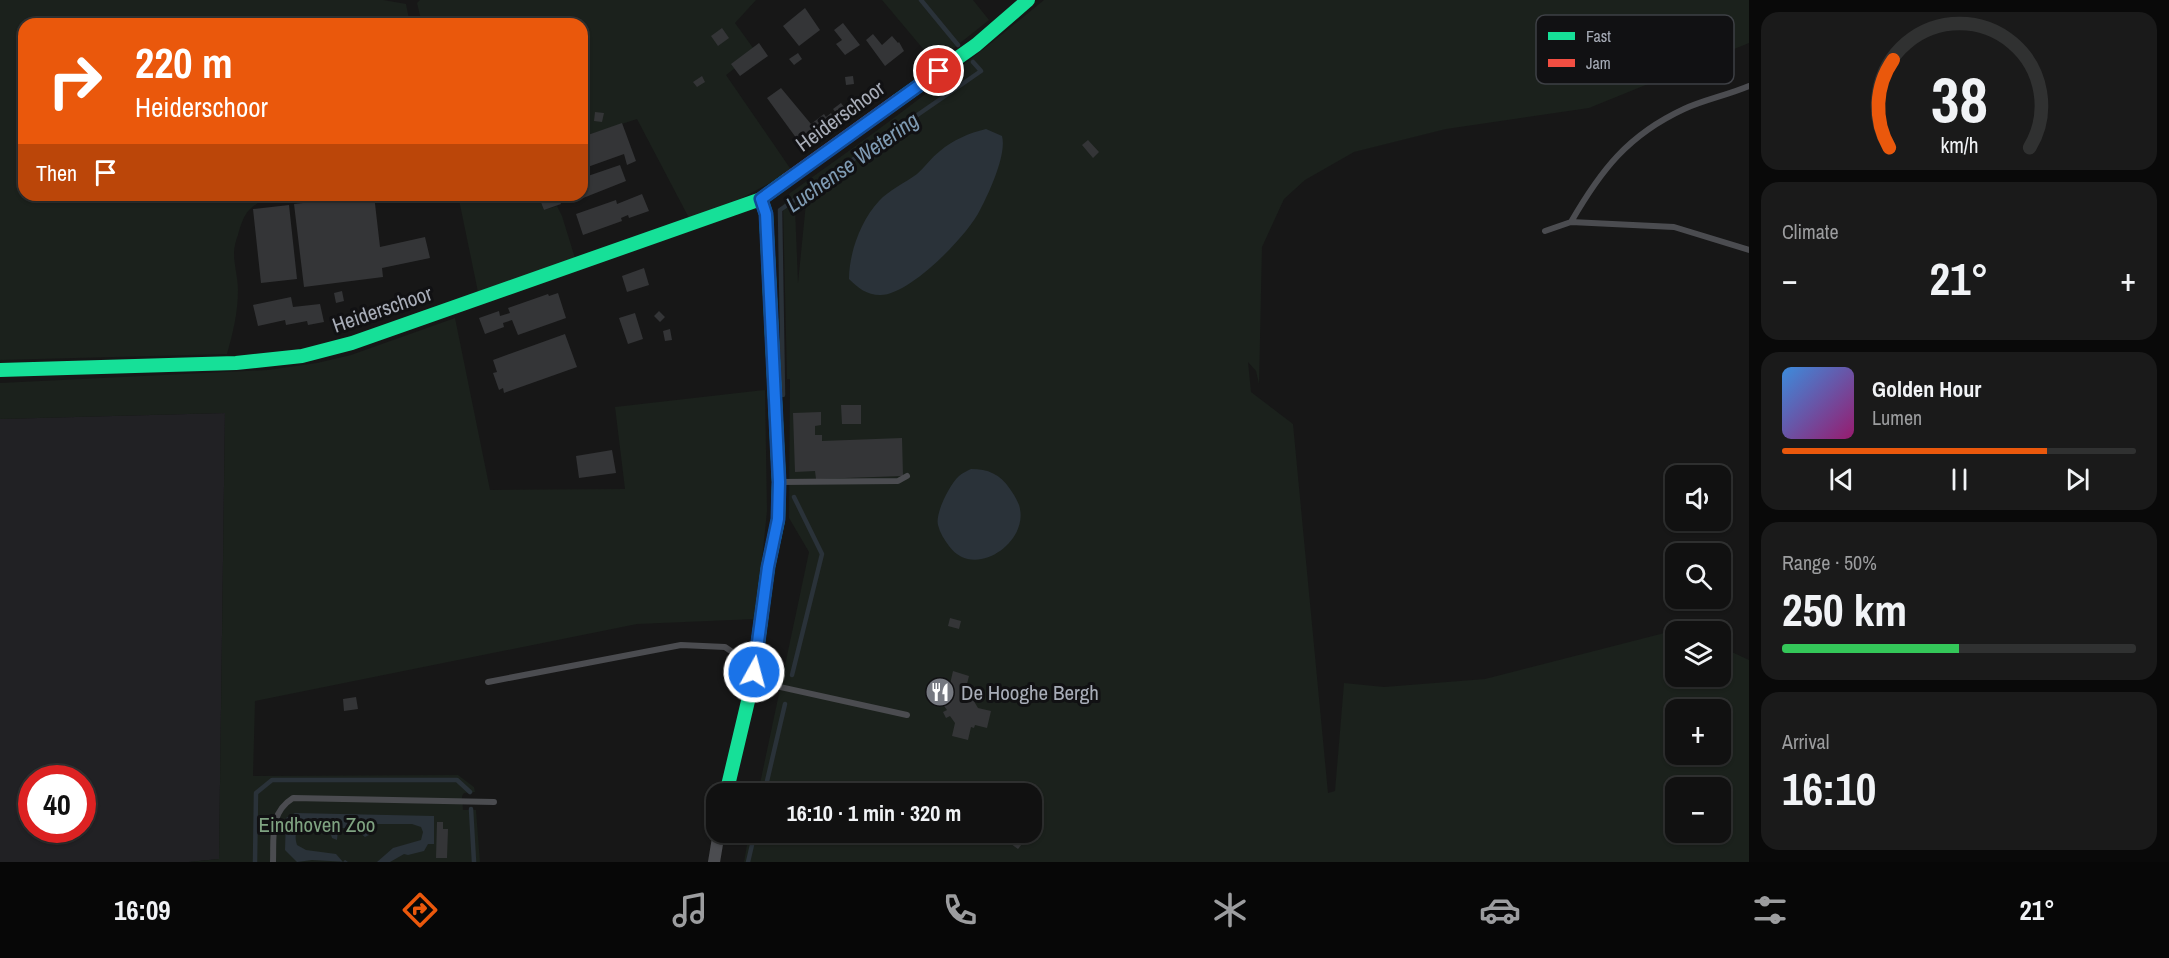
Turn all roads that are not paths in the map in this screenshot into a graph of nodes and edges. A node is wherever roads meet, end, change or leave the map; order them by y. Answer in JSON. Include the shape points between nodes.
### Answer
{"nodes":[{"id":1,"x":1028,"y":0,"type":"edge"},
{"id":2,"x":1749,"y":86,"type":"edge"},
{"id":3,"x":761,"y":199,"type":"junction"},
{"id":4,"x":1571,"y":222,"type":"junction"},
{"id":5,"x":1545,"y":231,"type":"dead end"},
{"id":6,"x":1749,"y":250,"type":"edge"},
{"id":7,"x":0,"y":370,"type":"edge"},
{"id":8,"x":907,"y":476,"type":"dead end"},
{"id":9,"x":779,"y":482,"type":"junction"},
{"id":10,"x":754,"y":674,"type":"junction"},
{"id":11,"x":488,"y":682,"type":"dead end"},
{"id":12,"x":908,"y":715,"type":"dead end"},
{"id":13,"x":729,"y":783,"type":"edge"},
{"id":14,"x":494,"y":802,"type":"dead end"},
{"id":15,"x":717,"y":843,"type":"edge"},
{"id":16,"x":273,"y":862,"type":"edge"},
{"id":17,"x":714,"y":862,"type":"edge"}],
"edges":[{"from":1,"to":3,"type":"street","name":"Heiderschoor","via":[[976,45]]},
{"from":2,"to":4,"type":"lane","via":[[1685,108],[1647,129],[1608,166]]},
{"from":3,"to":7,"type":"street","name":"Heiderschoor","via":[[352,343],[302,356],[236,363]]},
{"from":3,"to":9,"type":"street","via":[[766,214]]},
{"from":4,"to":5,"type":"lane"},
{"from":4,"to":6,"type":"lane","via":[[1674,227]]},
{"from":8,"to":9,"type":"lane","via":[[898,481]]},
{"from":9,"to":10,"type":"street","via":[[778,519]]},
{"from":10,"to":11,"type":"lane","via":[[725,647],[681,645]]},
{"from":10,"to":12,"type":"lane"},
{"from":10,"to":13,"type":"street"},
{"from":14,"to":16,"type":"lane","via":[[293,798],[282,805],[276,818]]},
{"from":15,"to":17,"type":"street"}]}
